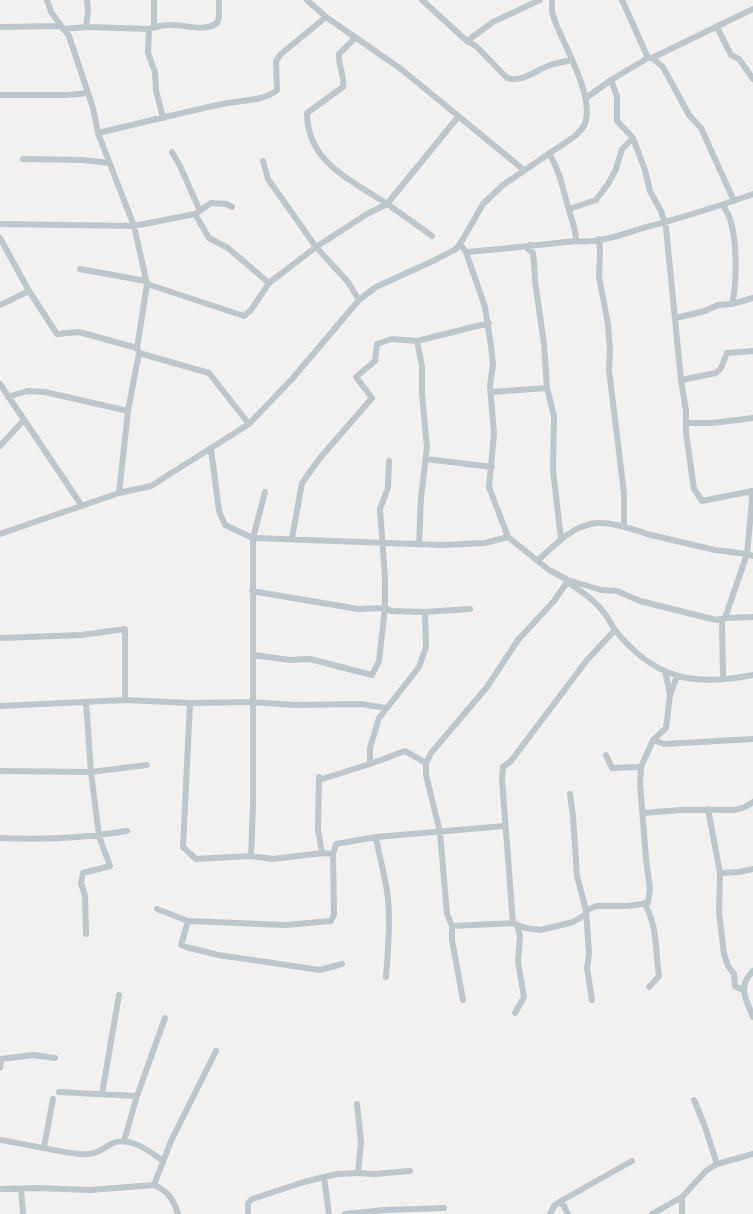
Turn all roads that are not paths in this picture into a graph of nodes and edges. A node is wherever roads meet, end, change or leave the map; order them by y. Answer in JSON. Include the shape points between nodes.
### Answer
{"nodes":[{"id":1,"x":48,"y":0,"type":"edge"},
{"id":2,"x":87,"y":0,"type":"edge"},
{"id":3,"x":154,"y":0,"type":"edge"},
{"id":4,"x":307,"y":0,"type":"edge"},
{"id":5,"x":422,"y":0,"type":"edge"},
{"id":6,"x":540,"y":0,"type":"edge"},
{"id":7,"x":552,"y":0,"type":"edge"},
{"id":8,"x":622,"y":0,"type":"edge"},
{"id":9,"x":221,"y":1,"type":"edge"},
{"id":10,"x":753,"y":9,"type":"edge"},
{"id":11,"x":326,"y":17,"type":"junction"},
{"id":12,"x":0,"y":27,"type":"edge"},
{"id":13,"x":86,"y":27,"type":"junction"},
{"id":14,"x":717,"y":27,"type":"junction"},
{"id":15,"x":62,"y":28,"type":"junction"},
{"id":16,"x":151,"y":28,"type":"junction"},
{"id":17,"x":70,"y":33,"type":"junction"},
{"id":18,"x":355,"y":38,"type":"junction"},
{"id":19,"x":467,"y":42,"type":"junction"},
{"id":20,"x":650,"y":58,"type":"junction"},
{"id":21,"x":572,"y":60,"type":"junction"},
{"id":22,"x":753,"y":79,"type":"edge"},
{"id":23,"x":611,"y":80,"type":"junction"},
{"id":24,"x":88,"y":93,"type":"junction"},
{"id":25,"x":0,"y":95,"type":"edge"},
{"id":26,"x":586,"y":98,"type":"junction"},
{"id":27,"x":458,"y":117,"type":"junction"},
{"id":28,"x":163,"y":118,"type":"junction"},
{"id":29,"x":98,"y":133,"type":"junction"},
{"id":30,"x":633,"y":138,"type":"junction"},
{"id":31,"x":172,"y":152,"type":"dead end"},
{"id":32,"x":549,"y":153,"type":"junction"},
{"id":33,"x":23,"y":160,"type":"dead end"},
{"id":34,"x":262,"y":161,"type":"dead end"},
{"id":35,"x":109,"y":163,"type":"junction"},
{"id":36,"x":524,"y":170,"type":"junction"},
{"id":37,"x":753,"y":194,"type":"edge"},
{"id":38,"x":734,"y":201,"type":"junction"},
{"id":39,"x":387,"y":204,"type":"junction"},
{"id":40,"x":723,"y":205,"type":"junction"},
{"id":41,"x":232,"y":207,"type":"dead end"},
{"id":42,"x":569,"y":209,"type":"junction"},
{"id":43,"x":197,"y":212,"type":"junction"},
{"id":44,"x":665,"y":223,"type":"junction"},
{"id":45,"x":0,"y":224,"type":"edge"},
{"id":46,"x":134,"y":226,"type":"junction"},
{"id":47,"x":432,"y":236,"type":"dead end"},
{"id":48,"x":0,"y":238,"type":"edge"},
{"id":49,"x":599,"y":239,"type":"junction"},
{"id":50,"x":576,"y":241,"type":"junction"},
{"id":51,"x":460,"y":244,"type":"junction"},
{"id":52,"x":530,"y":245,"type":"junction"},
{"id":53,"x":316,"y":247,"type":"junction"},
{"id":54,"x":466,"y":252,"type":"junction"},
{"id":55,"x":80,"y":269,"type":"dead end"},
{"id":56,"x":146,"y":282,"type":"junction"},
{"id":57,"x":269,"y":283,"type":"junction"},
{"id":58,"x":29,"y":291,"type":"junction"},
{"id":59,"x":753,"y":298,"type":"edge"},
{"id":60,"x":359,"y":300,"type":"junction"},
{"id":61,"x":736,"y":303,"type":"junction"},
{"id":62,"x":0,"y":305,"type":"edge"},
{"id":63,"x":676,"y":318,"type":"junction"},
{"id":64,"x":489,"y":323,"type":"junction"},
{"id":65,"x":417,"y":341,"type":"junction"},
{"id":66,"x":138,"y":350,"type":"junction"},
{"id":67,"x":753,"y":351,"type":"edge"},
{"id":68,"x":681,"y":380,"type":"junction"},
{"id":69,"x":0,"y":384,"type":"edge"},
{"id":70,"x":547,"y":388,"type":"junction"},
{"id":71,"x":492,"y":392,"type":"junction"},
{"id":72,"x":8,"y":397,"type":"junction"},
{"id":73,"x":128,"y":411,"type":"junction"},
{"id":74,"x":753,"y":418,"type":"edge"},
{"id":75,"x":24,"y":420,"type":"junction"},
{"id":76,"x":687,"y":423,"type":"junction"},
{"id":77,"x":249,"y":424,"type":"junction"},
{"id":78,"x":0,"y":446,"type":"edge"},
{"id":79,"x":211,"y":449,"type":"junction"},
{"id":80,"x":426,"y":459,"type":"junction"},
{"id":81,"x":389,"y":461,"type":"dead end"},
{"id":82,"x":492,"y":467,"type":"junction"},
{"id":83,"x":752,"y":491,"type":"edge"},
{"id":84,"x":265,"y":492,"type":"dead end"},
{"id":85,"x":119,"y":493,"type":"junction"},
{"id":86,"x":82,"y":506,"type":"junction"},
{"id":87,"x":624,"y":527,"type":"junction"},
{"id":88,"x":0,"y":534,"type":"edge"},
{"id":89,"x":508,"y":537,"type":"junction"},
{"id":90,"x":253,"y":538,"type":"junction"},
{"id":91,"x":292,"y":538,"type":"junction"},
{"id":92,"x":561,"y":539,"type":"junction"},
{"id":93,"x":382,"y":543,"type":"junction"},
{"id":94,"x":419,"y":544,"type":"junction"},
{"id":95,"x":750,"y":555,"type":"edge"},
{"id":96,"x":538,"y":560,"type":"junction"},
{"id":97,"x":566,"y":581,"type":"junction"},
{"id":98,"x":252,"y":592,"type":"junction"},
{"id":99,"x":385,"y":608,"type":"junction"},
{"id":100,"x":470,"y":609,"type":"dead end"},
{"id":101,"x":425,"y":612,"type":"junction"},
{"id":102,"x":753,"y":617,"type":"edge"},
{"id":103,"x":724,"y":619,"type":"junction"},
{"id":104,"x":614,"y":630,"type":"junction"},
{"id":105,"x":0,"y":638,"type":"edge"},
{"id":106,"x":253,"y":656,"type":"junction"},
{"id":107,"x":665,"y":671,"type":"junction"},
{"id":108,"x":753,"y":675,"type":"edge"},
{"id":109,"x":677,"y":676,"type":"junction"},
{"id":110,"x":723,"y":679,"type":"junction"},
{"id":111,"x":670,"y":694,"type":"junction"},
{"id":112,"x":125,"y":700,"type":"junction"},
{"id":113,"x":86,"y":702,"type":"junction"},
{"id":114,"x":252,"y":702,"type":"junction"},
{"id":115,"x":190,"y":704,"type":"junction"},
{"id":116,"x":0,"y":706,"type":"edge"},
{"id":117,"x":386,"y":708,"type":"junction"},
{"id":118,"x":753,"y":739,"type":"edge"},
{"id":119,"x":653,"y":740,"type":"junction"},
{"id":120,"x":606,"y":755,"type":"dead end"},
{"id":121,"x":426,"y":763,"type":"junction"},
{"id":122,"x":370,"y":764,"type":"junction"},
{"id":123,"x":147,"y":765,"type":"dead end"},
{"id":124,"x":641,"y":767,"type":"junction"},
{"id":125,"x":0,"y":771,"type":"edge"},
{"id":126,"x":91,"y":772,"type":"junction"},
{"id":127,"x":570,"y":794,"type":"dead end"},
{"id":128,"x":753,"y":802,"type":"edge"},
{"id":129,"x":708,"y":809,"type":"junction"},
{"id":130,"x":643,"y":813,"type":"junction"},
{"id":131,"x":505,"y":826,"type":"junction"},
{"id":132,"x":127,"y":831,"type":"dead end"},
{"id":133,"x":440,"y":832,"type":"junction"},
{"id":134,"x":99,"y":836,"type":"junction"},
{"id":135,"x":376,"y":837,"type":"junction"},
{"id":136,"x":0,"y":838,"type":"edge"},
{"id":137,"x":322,"y":853,"type":"junction"},
{"id":138,"x":332,"y":854,"type":"junction"},
{"id":139,"x":251,"y":856,"type":"junction"},
{"id":140,"x":753,"y":869,"type":"edge"},
{"id":141,"x":720,"y":874,"type":"junction"},
{"id":142,"x":644,"y":903,"type":"junction"},
{"id":143,"x":157,"y":909,"type":"dead end"},
{"id":144,"x":585,"y":912,"type":"junction"},
{"id":145,"x":188,"y":921,"type":"junction"},
{"id":146,"x":515,"y":924,"type":"junction"},
{"id":147,"x":452,"y":926,"type":"junction"},
{"id":148,"x":525,"y":928,"type":"junction"},
{"id":149,"x":86,"y":934,"type":"dead end"},
{"id":150,"x":520,"y":936,"type":"junction"},
{"id":151,"x":342,"y":964,"type":"dead end"},
{"id":152,"x":753,"y":971,"type":"edge"},
{"id":153,"x":386,"y":977,"type":"dead end"},
{"id":154,"x":649,"y":987,"type":"dead end"},
{"id":155,"x":744,"y":987,"type":"junction"},
{"id":156,"x":119,"y":996,"type":"dead end"},
{"id":157,"x":463,"y":1000,"type":"dead end"},
{"id":158,"x":592,"y":1000,"type":"dead end"},
{"id":159,"x":515,"y":1013,"type":"dead end"},
{"id":160,"x":753,"y":1017,"type":"edge"},
{"id":161,"x":165,"y":1018,"type":"dead end"},
{"id":162,"x":216,"y":1051,"type":"dead end"},
{"id":163,"x":55,"y":1058,"type":"dead end"},
{"id":164,"x":0,"y":1068,"type":"edge"},
{"id":165,"x":59,"y":1092,"type":"dead end"},
{"id":166,"x":102,"y":1094,"type":"junction"},
{"id":167,"x":137,"y":1096,"type":"junction"},
{"id":168,"x":53,"y":1099,"type":"dead end"},
{"id":169,"x":694,"y":1100,"type":"dead end"},
{"id":170,"x":357,"y":1104,"type":"dead end"},
{"id":171,"x":0,"y":1140,"type":"edge"},
{"id":172,"x":124,"y":1141,"type":"junction"},
{"id":173,"x":44,"y":1147,"type":"junction"},
{"id":174,"x":753,"y":1154,"type":"edge"},
{"id":175,"x":632,"y":1160,"type":"dead end"},
{"id":176,"x":163,"y":1161,"type":"junction"},
{"id":177,"x":716,"y":1164,"type":"junction"},
{"id":178,"x":410,"y":1171,"type":"dead end"},
{"id":179,"x":358,"y":1173,"type":"junction"},
{"id":180,"x":324,"y":1177,"type":"junction"},
{"id":181,"x":154,"y":1185,"type":"junction"},
{"id":182,"x":0,"y":1189,"type":"edge"},
{"id":183,"x":21,"y":1189,"type":"junction"},
{"id":184,"x":682,"y":1197,"type":"junction"},
{"id":185,"x":561,"y":1201,"type":"junction"},
{"id":186,"x":444,"y":1208,"type":"dead end"},
{"id":187,"x":23,"y":1214,"type":"edge"},
{"id":188,"x":178,"y":1214,"type":"edge"},
{"id":189,"x":248,"y":1214,"type":"edge"},
{"id":190,"x":329,"y":1214,"type":"edge"},
{"id":191,"x":345,"y":1214,"type":"edge"},
{"id":192,"x":550,"y":1214,"type":"edge"},
{"id":193,"x":568,"y":1214,"type":"edge"},
{"id":194,"x":652,"y":1214,"type":"edge"},
{"id":195,"x":682,"y":1214,"type":"edge"}],
"edges":[{"from":1,"to":15,"type":"street","via":[[51,12]]},
{"from":2,"to":13,"type":"street"},
{"from":3,"to":16,"type":"street"},
{"from":4,"to":11,"type":"street"},
{"from":5,"to":19,"type":"street"},
{"from":6,"to":19,"type":"street","via":[[493,22]]},
{"from":7,"to":21,"type":"street","via":[[552,12]]},
{"from":8,"to":20,"type":"street"},
{"from":9,"to":16,"type":"street","via":[[217,23],[212,26],[170,24]]},
{"from":10,"to":14,"type":"street"},
{"from":11,"to":18,"type":"street"},
{"from":11,"to":28,"type":"street","via":[[276,61],[277,90],[274,92]]},
{"from":12,"to":15,"type":"street"},
{"from":13,"to":16,"type":"street"},
{"from":13,"to":17,"type":"street"},
{"from":14,"to":20,"type":"street"},
{"from":14,"to":22,"type":"street","via":[[731,55],[739,59]]},
{"from":15,"to":17,"type":"street"},
{"from":16,"to":28,"type":"street","via":[[148,53],[155,72]]},
{"from":17,"to":24,"type":"street"},
{"from":18,"to":27,"type":"street","via":[[401,69]]},
{"from":18,"to":39,"type":"street","via":[[339,54],[343,87],[310,110],[307,122],[312,142],[331,168]]},
{"from":19,"to":21,"type":"street","via":[[477,47],[507,78],[513,80]]},
{"from":20,"to":23,"type":"street"},
{"from":20,"to":38,"type":"street","via":[[663,67],[689,115],[700,128]]},
{"from":21,"to":26,"type":"street"},
{"from":23,"to":26,"type":"street"},
{"from":23,"to":30,"type":"street","via":[[617,96],[617,122]]},
{"from":24,"to":25,"type":"street"},
{"from":24,"to":29,"type":"street"},
{"from":26,"to":32,"type":"street","via":[[588,110],[583,129]]},
{"from":27,"to":36,"type":"street"},
{"from":27,"to":39,"type":"street"},
{"from":28,"to":29,"type":"street"},
{"from":29,"to":35,"type":"street"},
{"from":30,"to":42,"type":"street","via":[[622,149],[616,169],[596,200]]},
{"from":30,"to":44,"type":"street","via":[[650,191]]},
{"from":31,"to":43,"type":"street"},
{"from":32,"to":36,"type":"street"},
{"from":32,"to":42,"type":"street","via":[[558,168]]},
{"from":33,"to":35,"type":"street"},
{"from":34,"to":53,"type":"street","via":[[268,179]]},
{"from":35,"to":46,"type":"street"},
{"from":36,"to":51,"type":"street","via":[[483,204]]},
{"from":37,"to":38,"type":"street"},
{"from":38,"to":40,"type":"street"},
{"from":39,"to":47,"type":"street"},
{"from":39,"to":53,"type":"street"},
{"from":40,"to":44,"type":"street"},
{"from":40,"to":61,"type":"street","via":[[734,233]]},
{"from":41,"to":43,"type":"street","via":[[211,203]]},
{"from":42,"to":50,"type":"street","via":[[576,229]]},
{"from":43,"to":46,"type":"street"},
{"from":43,"to":57,"type":"street","via":[[208,238],[228,248]]},
{"from":44,"to":49,"type":"street"},
{"from":44,"to":63,"type":"street"},
{"from":45,"to":46,"type":"street"},
{"from":46,"to":56,"type":"street"},
{"from":48,"to":58,"type":"street"},
{"from":49,"to":50,"type":"street"},
{"from":49,"to":87,"type":"street","via":[[599,277],[609,333],[609,370],[624,493]]},
{"from":50,"to":52,"type":"street"},
{"from":51,"to":54,"type":"street"},
{"from":51,"to":60,"type":"street","via":[[449,253],[376,286]]},
{"from":52,"to":54,"type":"street"},
{"from":52,"to":70,"type":"street","via":[[528,250],[533,253]]},
{"from":53,"to":57,"type":"street"},
{"from":53,"to":60,"type":"street","via":[[348,282]]},
{"from":54,"to":64,"type":"street"},
{"from":55,"to":56,"type":"street"},
{"from":56,"to":57,"type":"street","via":[[244,316]]},
{"from":56,"to":66,"type":"street"},
{"from":58,"to":62,"type":"street"},
{"from":58,"to":66,"type":"street","via":[[56,334],[79,332]]},
{"from":59,"to":61,"type":"street"},
{"from":60,"to":77,"type":"street"},
{"from":61,"to":63,"type":"street"},
{"from":63,"to":68,"type":"street"},
{"from":64,"to":65,"type":"street"},
{"from":64,"to":71,"type":"street"},
{"from":65,"to":80,"type":"street","via":[[422,366]]},
{"from":65,"to":91,"type":"street","via":[[392,339],[377,344],[375,361],[356,377],[372,398],[302,483]]},
{"from":66,"to":73,"type":"street"},
{"from":66,"to":77,"type":"street","via":[[209,373]]},
{"from":67,"to":68,"type":"street","via":[[727,353],[716,372]]},
{"from":68,"to":76,"type":"street"},
{"from":69,"to":72,"type":"street"},
{"from":70,"to":71,"type":"street"},
{"from":70,"to":92,"type":"street","via":[[554,416],[553,470]]},
{"from":71,"to":82,"type":"street"},
{"from":72,"to":73,"type":"street","via":[[27,391],[45,392]]},
{"from":72,"to":75,"type":"street"},
{"from":73,"to":85,"type":"street"},
{"from":74,"to":76,"type":"street"},
{"from":75,"to":78,"type":"street"},
{"from":75,"to":86,"type":"street"},
{"from":76,"to":83,"type":"street","via":[[694,489],[702,501]]},
{"from":77,"to":79,"type":"street"},
{"from":79,"to":85,"type":"street","via":[[151,486]]},
{"from":79,"to":90,"type":"street","via":[[219,511],[225,525]]},
{"from":80,"to":82,"type":"street"},
{"from":80,"to":94,"type":"street"},
{"from":81,"to":93,"type":"street","via":[[388,488],[380,509]]},
{"from":82,"to":89,"type":"street","via":[[490,487]]},
{"from":83,"to":95,"type":"street"},
{"from":84,"to":90,"type":"street"},
{"from":85,"to":86,"type":"street"},
{"from":86,"to":88,"type":"street"},
{"from":87,"to":92,"type":"street","via":[[592,524]]},
{"from":87,"to":95,"type":"street"},
{"from":89,"to":94,"type":"street","via":[[485,544]]},
{"from":89,"to":96,"type":"street"},
{"from":90,"to":91,"type":"street"},
{"from":90,"to":98,"type":"street"},
{"from":91,"to":93,"type":"street"},
{"from":92,"to":96,"type":"street"},
{"from":93,"to":94,"type":"street"},
{"from":93,"to":99,"type":"street"},
{"from":95,"to":103,"type":"street"},
{"from":96,"to":97,"type":"street"},
{"from":97,"to":103,"type":"street","via":[[617,591],[640,601],[690,614]]},
{"from":97,"to":104,"type":"street","via":[[600,607]]},
{"from":97,"to":121,"type":"street","via":[[554,602],[518,640],[487,687],[431,752]]},
{"from":98,"to":99,"type":"street","via":[[358,609]]},
{"from":98,"to":106,"type":"street"},
{"from":99,"to":101,"type":"street"},
{"from":99,"to":106,"type":"street","via":[[379,661],[372,675],[310,660]]},
{"from":100,"to":101,"type":"street"},
{"from":101,"to":117,"type":"street","via":[[426,647],[420,667]]},
{"from":102,"to":103,"type":"street"},
{"from":103,"to":110,"type":"street"},
{"from":104,"to":107,"type":"street","via":[[645,660]]},
{"from":104,"to":131,"type":"street","via":[[503,767]]},
{"from":105,"to":112,"type":"street","via":[[82,635],[125,629]]},
{"from":106,"to":114,"type":"street"},
{"from":107,"to":109,"type":"street"},
{"from":107,"to":111,"type":"street"},
{"from":108,"to":110,"type":"street"},
{"from":109,"to":110,"type":"street","via":[[694,680]]},
{"from":109,"to":111,"type":"street"},
{"from":111,"to":119,"type":"street","via":[[666,728]]},
{"from":112,"to":113,"type":"street"},
{"from":112,"to":115,"type":"street"},
{"from":113,"to":116,"type":"street"},
{"from":113,"to":126,"type":"street"},
{"from":114,"to":115,"type":"street"},
{"from":114,"to":117,"type":"street","via":[[361,704]]},
{"from":114,"to":139,"type":"street"},
{"from":115,"to":139,"type":"street","via":[[183,846],[196,859]]},
{"from":117,"to":122,"type":"street","via":[[378,718],[370,748]]},
{"from":118,"to":119,"type":"street","via":[[664,744]]},
{"from":119,"to":124,"type":"street"},
{"from":120,"to":124,"type":"street","via":[[612,768]]},
{"from":121,"to":122,"type":"street","via":[[405,751]]},
{"from":121,"to":133,"type":"street"},
{"from":122,"to":137,"type":"street","via":[[319,779],[318,829]]},
{"from":123,"to":126,"type":"street"},
{"from":124,"to":130,"type":"street"},
{"from":125,"to":126,"type":"street"},
{"from":126,"to":134,"type":"street"},
{"from":127,"to":144,"type":"street","via":[[577,876]]},
{"from":128,"to":129,"type":"street","via":[[734,810]]},
{"from":129,"to":130,"type":"street"},
{"from":129,"to":141,"type":"street"},
{"from":130,"to":142,"type":"street","via":[[650,889],[648,903]]},
{"from":131,"to":133,"type":"street"},
{"from":131,"to":146,"type":"street"},
{"from":132,"to":134,"type":"street"},
{"from":133,"to":135,"type":"street"},
{"from":133,"to":147,"type":"street","via":[[447,914]]},
{"from":134,"to":136,"type":"street","via":[[34,840]]},
{"from":134,"to":149,"type":"street","via":[[110,866],[83,873]]},
{"from":135,"to":138,"type":"street","via":[[336,844]]},
{"from":135,"to":153,"type":"street","via":[[387,891]]},
{"from":137,"to":138,"type":"street"},
{"from":137,"to":139,"type":"street","via":[[273,859]]},
{"from":138,"to":145,"type":"street","via":[[334,916],[331,921],[286,924]]},
{"from":140,"to":141,"type":"street"},
{"from":141,"to":155,"type":"street","via":[[719,912],[724,954],[734,974],[735,986]]},
{"from":142,"to":144,"type":"street","via":[[597,906]]},
{"from":142,"to":154,"type":"street","via":[[654,927],[659,976]]},
{"from":143,"to":145,"type":"street"},
{"from":144,"to":148,"type":"street","via":[[573,922],[548,929]]},
{"from":144,"to":158,"type":"street"},
{"from":145,"to":151,"type":"street","via":[[181,945],[186,947],[320,970]]},
{"from":146,"to":147,"type":"street"},
{"from":146,"to":148,"type":"street"},
{"from":146,"to":150,"type":"street"},
{"from":147,"to":157,"type":"street"},
{"from":148,"to":150,"type":"street"},
{"from":150,"to":159,"type":"street","via":[[518,957],[524,997]]},
{"from":152,"to":155,"type":"street"},
{"from":155,"to":160,"type":"street"},
{"from":156,"to":166,"type":"street"},
{"from":161,"to":167,"type":"street"},
{"from":162,"to":176,"type":"street"},
{"from":163,"to":164,"type":"street","via":[[33,1055],[1,1059]]},
{"from":165,"to":166,"type":"street"},
{"from":166,"to":167,"type":"street"},
{"from":167,"to":172,"type":"street"},
{"from":168,"to":173,"type":"street"},
{"from":169,"to":177,"type":"street"},
{"from":170,"to":179,"type":"street","via":[[361,1142]]},
{"from":171,"to":173,"type":"street"},
{"from":172,"to":173,"type":"street","via":[[97,1153],[80,1154]]},
{"from":172,"to":176,"type":"street","via":[[149,1150]]},
{"from":174,"to":177,"type":"street"},
{"from":175,"to":185,"type":"street"},
{"from":176,"to":181,"type":"street"},
{"from":177,"to":184,"type":"street"},
{"from":178,"to":179,"type":"street"},
{"from":179,"to":180,"type":"street"},
{"from":180,"to":189,"type":"street","via":[[252,1199],[248,1203]]},
{"from":180,"to":190,"type":"street"},
{"from":181,"to":183,"type":"street","via":[[90,1190]]},
{"from":181,"to":188,"type":"street","via":[[163,1188],[171,1197]]},
{"from":182,"to":183,"type":"street"},
{"from":183,"to":187,"type":"street"},
{"from":184,"to":194,"type":"street"},
{"from":184,"to":195,"type":"street"},
{"from":185,"to":192,"type":"street"},
{"from":185,"to":193,"type":"street"},
{"from":186,"to":191,"type":"street"}]}
